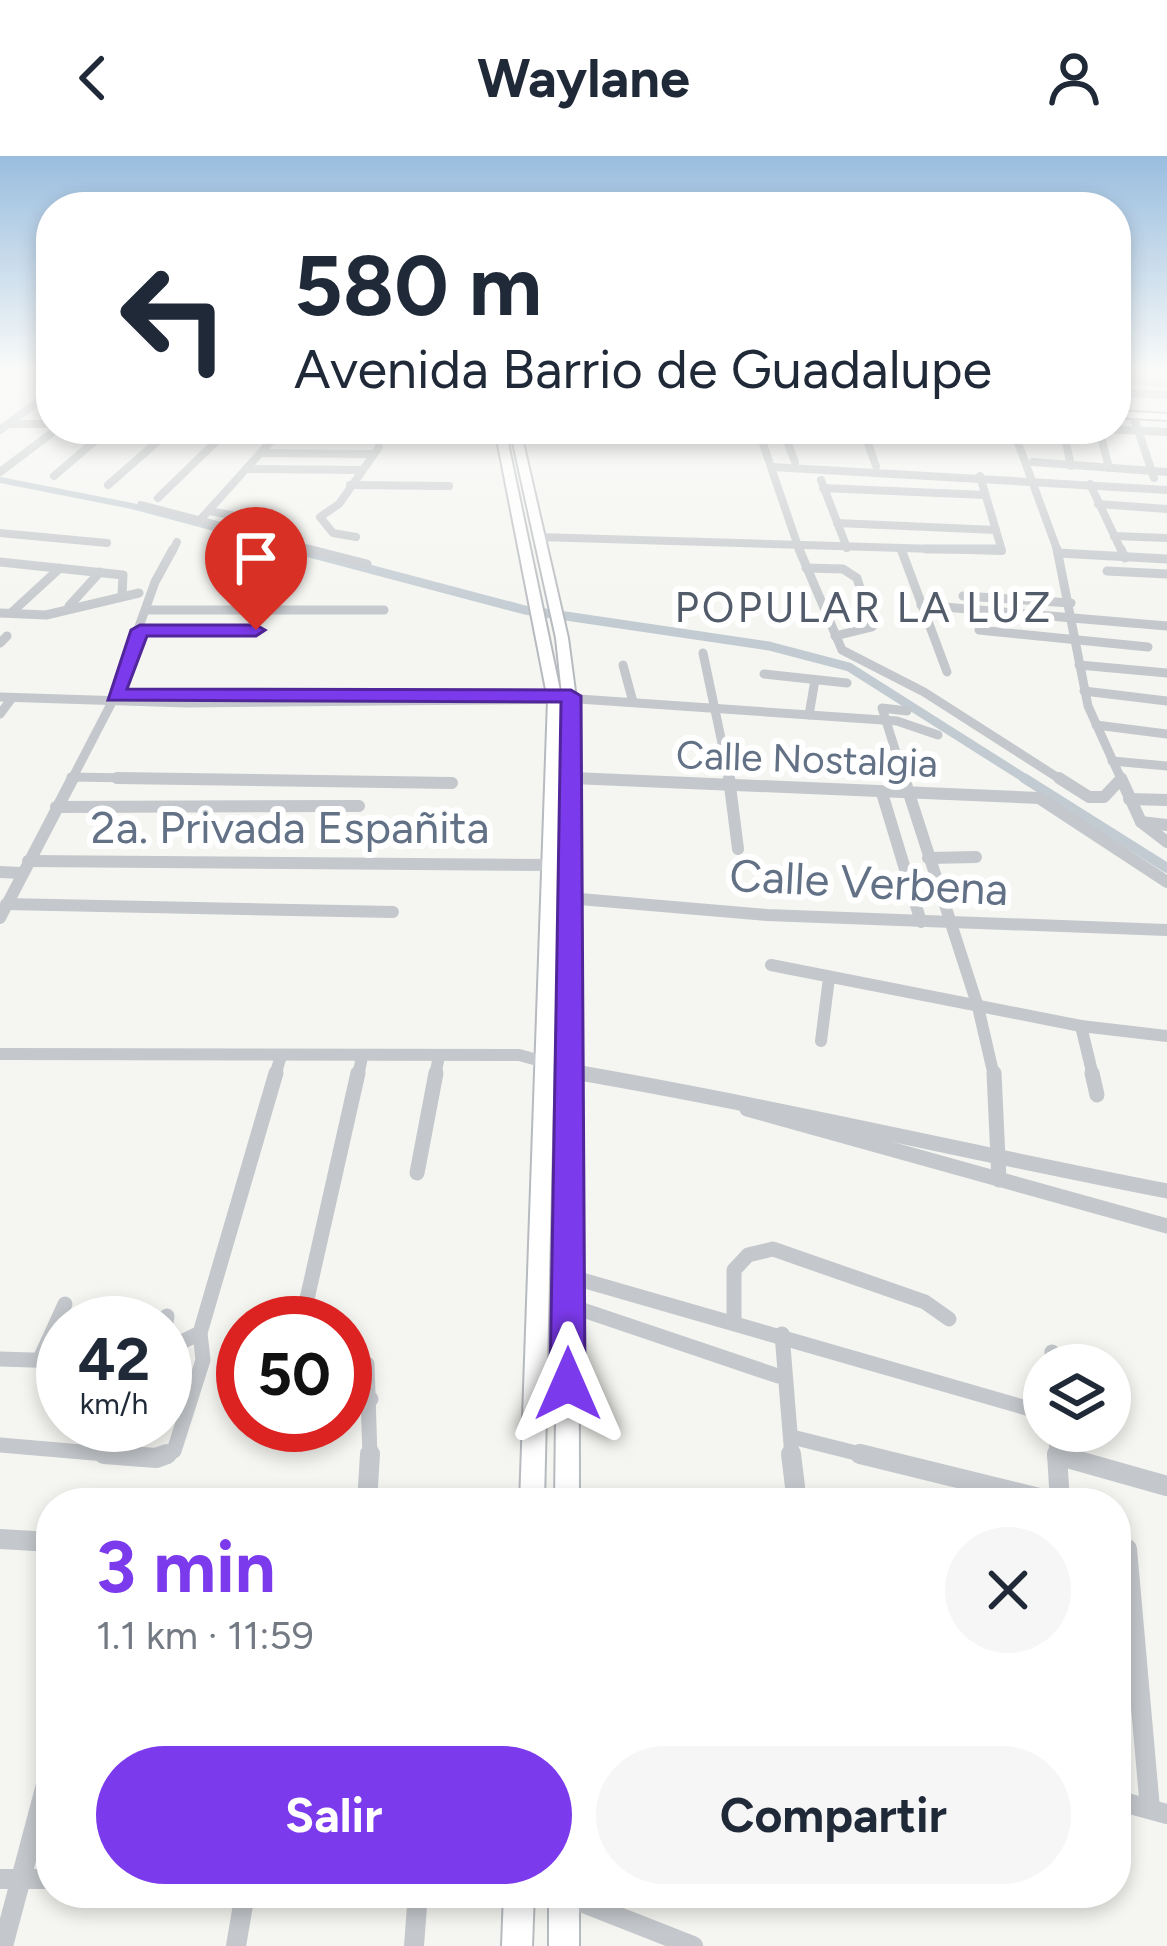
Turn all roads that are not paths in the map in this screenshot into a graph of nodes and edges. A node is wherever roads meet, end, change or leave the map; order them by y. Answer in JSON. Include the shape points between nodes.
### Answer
{"nodes":[{"id":1,"x":77,"y":457,"type":"edge"},
{"id":2,"x":140,"y":457,"type":"edge"},
{"id":3,"x":201,"y":457,"type":"edge"},
{"id":4,"x":258,"y":457,"type":"edge"},
{"id":5,"x":371,"y":457,"type":"edge"},
{"id":6,"x":507,"y":457,"type":"edge"},
{"id":7,"x":521,"y":457,"type":"edge"},
{"id":8,"x":768,"y":457,"type":"edge"},
{"id":9,"x":793,"y":457,"type":"edge"},
{"id":10,"x":873,"y":457,"type":"edge"},
{"id":11,"x":900,"y":457,"type":"edge"},
{"id":12,"x":1027,"y":457,"type":"edge"},
{"id":13,"x":1031,"y":457,"type":"edge"},
{"id":14,"x":1069,"y":457,"type":"edge"},
{"id":15,"x":1107,"y":457,"type":"edge"},
{"id":16,"x":1147,"y":457,"type":"edge"},
{"id":17,"x":1034,"y":462,"type":"junction"},
{"id":18,"x":795,"y":463,"type":"dead end"},
{"id":19,"x":876,"y":466,"type":"dead end"},
{"id":20,"x":1071,"y":466,"type":"junction"},
{"id":21,"x":772,"y":467,"type":"junction"},
{"id":22,"x":817,"y":468,"type":"junction"},
{"id":23,"x":1109,"y":468,"type":"junction"},
{"id":24,"x":246,"y":469,"type":"junction"},
{"id":25,"x":362,"y":470,"type":"junction"},
{"id":26,"x":906,"y":472,"type":"junction"},
{"id":27,"x":1152,"y":472,"type":"junction"},
{"id":28,"x":1167,"y":472,"type":"edge"},
{"id":29,"x":54,"y":476,"type":"dead end"},
{"id":30,"x":980,"y":476,"type":"junction"},
{"id":31,"x":1035,"y":480,"type":"junction"},
{"id":32,"x":1090,"y":484,"type":"junction"},
{"id":33,"x":108,"y":485,"type":"dead end"},
{"id":34,"x":350,"y":485,"type":"junction"},
{"id":35,"x":449,"y":486,"type":"dead end"},
{"id":36,"x":823,"y":488,"type":"junction"},
{"id":37,"x":1156,"y":489,"type":"junction"},
{"id":38,"x":1167,"y":490,"type":"edge"},
{"id":39,"x":985,"y":495,"type":"junction"},
{"id":40,"x":158,"y":499,"type":"dead end"},
{"id":41,"x":1098,"y":504,"type":"junction"},
{"id":42,"x":141,"y":505,"type":"dead end"},
{"id":43,"x":1167,"y":508,"type":"edge"},
{"id":44,"x":209,"y":511,"type":"junction"},
{"id":45,"x":276,"y":511,"type":"dead end"},
{"id":46,"x":200,"y":520,"type":"junction"},
{"id":47,"x":837,"y":523,"type":"junction"},
{"id":48,"x":995,"y":530,"type":"junction"},
{"id":49,"x":0,"y":533,"type":"edge"},
{"id":50,"x":1114,"y":536,"type":"junction"},
{"id":51,"x":356,"y":537,"type":"dead end"},
{"id":52,"x":538,"y":538,"type":"junction"},
{"id":53,"x":1167,"y":538,"type":"edge"},
{"id":54,"x":177,"y":542,"type":"dead end"},
{"id":55,"x":107,"y":543,"type":"dead end"},
{"id":56,"x":796,"y":545,"type":"junction"},
{"id":57,"x":847,"y":548,"type":"junction"},
{"id":58,"x":901,"y":548,"type":"junction"},
{"id":59,"x":1063,"y":554,"type":"junction"},
{"id":60,"x":1125,"y":558,"type":"junction"},
{"id":61,"x":1167,"y":560,"type":"edge"},
{"id":62,"x":0,"y":562,"type":"edge"},
{"id":63,"x":15,"y":563,"type":"junction"},
{"id":64,"x":367,"y":564,"type":"dead end"},
{"id":65,"x":60,"y":568,"type":"junction"},
{"id":66,"x":806,"y":568,"type":"junction"},
{"id":67,"x":1107,"y":571,"type":"dead end"},
{"id":68,"x":100,"y":572,"type":"junction"},
{"id":69,"x":1167,"y":574,"type":"edge"},
{"id":70,"x":0,"y":576,"type":"edge"},
{"id":71,"x":139,"y":592,"type":"dead end"},
{"id":72,"x":122,"y":594,"type":"junction"},
{"id":73,"x":963,"y":596,"type":"dead end"},
{"id":74,"x":1071,"y":603,"type":"junction"},
{"id":75,"x":921,"y":604,"type":"junction"},
{"id":76,"x":66,"y":610,"type":"junction"},
{"id":77,"x":149,"y":610,"type":"junction"},
{"id":78,"x":384,"y":610,"type":"dead end"},
{"id":79,"x":5,"y":613,"type":"edge"},
{"id":80,"x":1073,"y":617,"type":"junction"},
{"id":81,"x":552,"y":620,"type":"junction"},
{"id":82,"x":1164,"y":628,"type":"edge"},
{"id":83,"x":140,"y":630,"type":"junction"},
{"id":84,"x":256,"y":630,"type":"dead end"},
{"id":85,"x":979,"y":630,"type":"dead end"},
{"id":86,"x":835,"y":636,"type":"junction"},
{"id":87,"x":1076,"y":639,"type":"junction"},
{"id":88,"x":1148,"y":647,"type":"dead end"},
{"id":89,"x":703,"y":653,"type":"dead end"},
{"id":90,"x":623,"y":664,"type":"dead end"},
{"id":91,"x":1079,"y":665,"type":"junction"},
{"id":92,"x":946,"y":672,"type":"dead end"},
{"id":93,"x":1167,"y":673,"type":"edge"},
{"id":94,"x":764,"y":674,"type":"dead end"},
{"id":95,"x":815,"y":680,"type":"junction"},
{"id":96,"x":847,"y":683,"type":"dead end"},
{"id":97,"x":1084,"y":691,"type":"junction"},
{"id":98,"x":4,"y":695,"type":"edge"},
{"id":99,"x":566,"y":698,"type":"junction"},
{"id":100,"x":114,"y":699,"type":"junction"},
{"id":101,"x":1167,"y":700,"type":"edge"},
{"id":102,"x":934,"y":701,"type":"junction"},
{"id":103,"x":634,"y":702,"type":"junction"},
{"id":104,"x":713,"y":708,"type":"junction"},
{"id":105,"x":0,"y":714,"type":"edge"},
{"id":106,"x":808,"y":715,"type":"junction"},
{"id":107,"x":899,"y":716,"type":"junction"},
{"id":108,"x":1096,"y":725,"type":"junction"},
{"id":109,"x":1167,"y":734,"type":"edge"},
{"id":110,"x":938,"y":735,"type":"dead end"},
{"id":111,"x":1112,"y":761,"type":"junction"},
{"id":112,"x":1167,"y":766,"type":"edge"},
{"id":113,"x":71,"y":777,"type":"junction"},
{"id":114,"x":573,"y":778,"type":"junction"},
{"id":115,"x":1120,"y":780,"type":"junction"},
{"id":116,"x":452,"y":783,"type":"dead end"},
{"id":117,"x":731,"y":786,"type":"junction"},
{"id":118,"x":882,"y":793,"type":"junction"},
{"id":119,"x":908,"y":793,"type":"junction"},
{"id":120,"x":1130,"y":799,"type":"junction"},
{"id":121,"x":1167,"y":800,"type":"edge"},
{"id":122,"x":359,"y":806,"type":"dead end"},
{"id":123,"x":56,"y":807,"type":"junction"},
{"id":124,"x":1141,"y":822,"type":"junction"},
{"id":125,"x":1167,"y":825,"type":"edge"},
{"id":126,"x":1167,"y":842,"type":"edge"},
{"id":127,"x":738,"y":849,"type":"dead end"},
{"id":128,"x":976,"y":857,"type":"dead end"},
{"id":129,"x":928,"y":858,"type":"junction"},
{"id":130,"x":551,"y":865,"type":"junction"},
{"id":131,"x":24,"y":867,"type":"junction"},
{"id":132,"x":0,"y":872,"type":"edge"},
{"id":133,"x":1167,"y":886,"type":"edge"},
{"id":134,"x":568,"y":898,"type":"junction"},
{"id":135,"x":3,"y":911,"type":"edge"},
{"id":136,"x":393,"y":912,"type":"dead end"},
{"id":137,"x":921,"y":922,"type":"junction"},
{"id":138,"x":951,"y":924,"type":"junction"},
{"id":139,"x":1167,"y":930,"type":"edge"},
{"id":140,"x":771,"y":965,"type":"dead end"},
{"id":141,"x":829,"y":978,"type":"junction"},
{"id":142,"x":978,"y":1007,"type":"junction"},
{"id":143,"x":1081,"y":1026,"type":"junction"},
{"id":144,"x":1167,"y":1036,"type":"edge"},
{"id":145,"x":821,"y":1042,"type":"dead end"},
{"id":146,"x":0,"y":1054,"type":"edge"},
{"id":147,"x":439,"y":1056,"type":"junction"},
{"id":148,"x":362,"y":1057,"type":"junction"},
{"id":149,"x":280,"y":1058,"type":"junction"},
{"id":150,"x":543,"y":1060,"type":"junction"},
{"id":151,"x":568,"y":1071,"type":"junction"},
{"id":152,"x":1097,"y":1095,"type":"dead end"},
{"id":153,"x":719,"y":1100,"type":"junction"},
{"id":154,"x":1000,"y":1160,"type":"junction"},
{"id":155,"x":417,"y":1173,"type":"dead end"},
{"id":156,"x":999,"y":1180,"type":"junction"},
{"id":157,"x":1167,"y":1190,"type":"edge"},
{"id":158,"x":1167,"y":1226,"type":"edge"},
{"id":159,"x":568,"y":1276,"type":"junction"},
{"id":160,"x":308,"y":1296,"type":"edge"},
{"id":161,"x":568,"y":1305,"type":"junction"},
{"id":162,"x":949,"y":1318,"type":"dead end"},
{"id":163,"x":734,"y":1321,"type":"junction"},
{"id":164,"x":782,"y":1334,"type":"junction"},
{"id":165,"x":201,"y":1337,"type":"junction"},
{"id":166,"x":192,"y":1340,"type":"edge"},
{"id":167,"x":0,"y":1359,"type":"edge"},
{"id":168,"x":36,"y":1361,"type":"edge"},
{"id":169,"x":778,"y":1376,"type":"junction"},
{"id":170,"x":1023,"y":1407,"type":"edge"},
{"id":171,"x":793,"y":1437,"type":"junction"},
{"id":172,"x":0,"y":1445,"type":"edge"},
{"id":173,"x":369,"y":1452,"type":"edge"},
{"id":174,"x":1057,"y":1454,"type":"joint"},
{"id":175,"x":1167,"y":1486,"type":"edge"},
{"id":176,"x":368,"y":1488,"type":"edge"},
{"id":177,"x":532,"y":1488,"type":"edge"},
{"id":178,"x":567,"y":1488,"type":"edge"},
{"id":179,"x":796,"y":1488,"type":"edge"},
{"id":180,"x":999,"y":1488,"type":"edge"},
{"id":181,"x":1059,"y":1488,"type":"edge"},
{"id":182,"x":0,"y":1539,"type":"edge"},
{"id":183,"x":36,"y":1541,"type":"edge"},
{"id":184,"x":1131,"y":1583,"type":"edge"},
{"id":185,"x":36,"y":1807,"type":"edge"},
{"id":186,"x":1158,"y":1812,"type":"edge"},
{"id":187,"x":10,"y":1879,"type":"edge"},
{"id":188,"x":242,"y":1908,"type":"edge"},
{"id":189,"x":417,"y":1908,"type":"edge"},
{"id":190,"x":518,"y":1908,"type":"edge"},
{"id":191,"x":563,"y":1908,"type":"edge"},
{"id":192,"x":597,"y":1908,"type":"edge"},
{"id":193,"x":3,"y":1946,"type":"edge"},
{"id":194,"x":236,"y":1946,"type":"edge"},
{"id":195,"x":414,"y":1946,"type":"edge"},
{"id":196,"x":517,"y":1946,"type":"edge"},
{"id":197,"x":564,"y":1946,"type":"edge"},
{"id":198,"x":693,"y":1946,"type":"edge"}],
"edges":[{"from":1,"to":29,"type":"street"},
{"from":2,"to":33,"type":"street"},
{"from":3,"to":40,"type":"street"},
{"from":4,"to":24,"type":"street"},
{"from":5,"to":25,"type":"street"},
{"from":6,"to":81,"type":"main road"},
{"from":7,"to":52,"type":"main road"},
{"from":8,"to":21,"type":"street"},
{"from":9,"to":18,"type":"street"},
{"from":10,"to":19,"type":"street"},
{"from":11,"to":26,"type":"street"},
{"from":12,"to":31,"type":"street"},
{"from":13,"to":17,"type":"street"},
{"from":14,"to":20,"type":"street"},
{"from":15,"to":23,"type":"street"},
{"from":16,"to":27,"type":"street"},
{"from":17,"to":20,"type":"street"},
{"from":17,"to":31,"type":"street"},
{"from":20,"to":23,"type":"street"},
{"from":21,"to":22,"type":"street"},
{"from":21,"to":56,"type":"street"},
{"from":22,"to":26,"type":"street"},
{"from":22,"to":36,"type":"street"},
{"from":23,"to":27,"type":"street"},
{"from":24,"to":25,"type":"street"},
{"from":24,"to":44,"type":"street"},
{"from":25,"to":34,"type":"street"},
{"from":26,"to":30,"type":"street"},
{"from":27,"to":28,"type":"street"},
{"from":27,"to":37,"type":"street"},
{"from":30,"to":31,"type":"street"},
{"from":30,"to":39,"type":"street"},
{"from":31,"to":32,"type":"street"},
{"from":31,"to":59,"type":"street"},
{"from":32,"to":37,"type":"street"},
{"from":32,"to":41,"type":"street"},
{"from":34,"to":35,"type":"street"},
{"from":34,"to":51,"type":"street","via":[[320,517],[325,528]]},
{"from":36,"to":39,"type":"street"},
{"from":36,"to":47,"type":"street"},
{"from":37,"to":38,"type":"street"},
{"from":39,"to":48,"type":"street"},
{"from":41,"to":43,"type":"street"},
{"from":41,"to":50,"type":"street"},
{"from":42,"to":46,"type":"street"},
{"from":44,"to":45,"type":"street","via":[[268,526]]},
{"from":44,"to":46,"type":"street"},
{"from":46,"to":64,"type":"street"},
{"from":47,"to":48,"type":"street"},
{"from":47,"to":57,"type":"street"},
{"from":48,"to":58,"type":"street","via":[[1002,551]]},
{"from":49,"to":55,"type":"street"},
{"from":50,"to":53,"type":"street"},
{"from":50,"to":60,"type":"street"},
{"from":52,"to":56,"type":"street"},
{"from":52,"to":81,"type":"main road"},
{"from":54,"to":77,"type":"street"},
{"from":56,"to":57,"type":"street"},
{"from":56,"to":66,"type":"street"},
{"from":57,"to":58,"type":"street"},
{"from":58,"to":75,"type":"street"},
{"from":59,"to":60,"type":"street"},
{"from":59,"to":74,"type":"street"},
{"from":60,"to":61,"type":"street"},
{"from":62,"to":63,"type":"street"},
{"from":63,"to":65,"type":"street"},
{"from":63,"to":70,"type":"street"},
{"from":65,"to":68,"type":"street"},
{"from":65,"to":79,"type":"street"},
{"from":66,"to":86,"type":"street"},
{"from":66,"to":86,"type":"street","via":[[857,578],[872,627]]},
{"from":67,"to":69,"type":"street"},
{"from":68,"to":72,"type":"street","via":[[125,576]]},
{"from":68,"to":76,"type":"street"},
{"from":71,"to":72,"type":"street"},
{"from":72,"to":76,"type":"street"},
{"from":73,"to":74,"type":"street"},
{"from":74,"to":80,"type":"street"},
{"from":75,"to":80,"type":"street"},
{"from":75,"to":92,"type":"street"},
{"from":76,"to":79,"type":"street"},
{"from":77,"to":78,"type":"street"},
{"from":77,"to":83,"type":"street"},
{"from":80,"to":82,"type":"street"},
{"from":80,"to":87,"type":"street"},
{"from":81,"to":99,"type":"main road"},
{"from":81,"to":99,"type":"main road","via":[[546,638]]},
{"from":83,"to":84,"type":"street"},
{"from":83,"to":100,"type":"street"},
{"from":85,"to":87,"type":"street"},
{"from":86,"to":102,"type":"street","via":[[850,655]]},
{"from":87,"to":88,"type":"street"},
{"from":87,"to":91,"type":"street"},
{"from":89,"to":104,"type":"street"},
{"from":90,"to":103,"type":"street"},
{"from":91,"to":93,"type":"street"},
{"from":91,"to":97,"type":"street"},
{"from":94,"to":95,"type":"street"},
{"from":95,"to":96,"type":"street"},
{"from":95,"to":106,"type":"street"},
{"from":97,"to":101,"type":"street"},
{"from":97,"to":108,"type":"street"},
{"from":98,"to":100,"type":"street"},
{"from":98,"to":105,"type":"street"},
{"from":99,"to":100,"type":"street"},
{"from":99,"to":103,"type":"street"},
{"from":99,"to":114,"type":"main road"},
{"from":99,"to":130,"type":"main road"},
{"from":100,"to":113,"type":"street"},
{"from":102,"to":107,"type":"street"},
{"from":102,"to":115,"type":"street","via":[[1089,797],[1104,796]]},
{"from":103,"to":104,"type":"street"},
{"from":104,"to":106,"type":"street"},
{"from":104,"to":117,"type":"street"},
{"from":106,"to":107,"type":"street"},
{"from":107,"to":110,"type":"street"},
{"from":107,"to":119,"type":"street"},
{"from":108,"to":109,"type":"street"},
{"from":108,"to":111,"type":"street"},
{"from":111,"to":112,"type":"street"},
{"from":111,"to":115,"type":"street"},
{"from":113,"to":116,"type":"street"},
{"from":113,"to":123,"type":"street"},
{"from":114,"to":117,"type":"street","name":"Calle Nostalgia"},
{"from":114,"to":134,"type":"main road"},
{"from":115,"to":120,"type":"street"},
{"from":117,"to":118,"type":"street","name":"Calle Nostalgia"},
{"from":117,"to":127,"type":"street"},
{"from":118,"to":119,"type":"street","name":"Calle Nostalgia"},
{"from":118,"to":137,"type":"street"},
{"from":119,"to":129,"type":"street"},
{"from":119,"to":133,"type":"street","name":"Calle Nostalgia","via":[[1034,798]]},
{"from":120,"to":121,"type":"street"},
{"from":120,"to":124,"type":"street"},
{"from":122,"to":123,"type":"street"},
{"from":123,"to":131,"type":"street"},
{"from":124,"to":125,"type":"street"},
{"from":124,"to":126,"type":"street"},
{"from":128,"to":129,"type":"street"},
{"from":129,"to":138,"type":"street"},
{"from":130,"to":131,"type":"street","name":"2a. Privada Españita"},
{"from":130,"to":150,"type":"main road"},
{"from":131,"to":132,"type":"street","name":"2a. Privada Españita"},
{"from":131,"to":135,"type":"street"},
{"from":134,"to":137,"type":"street","name":"Calle Verbena"},
{"from":134,"to":151,"type":"main road"},
{"from":135,"to":136,"type":"street"},
{"from":137,"to":138,"type":"street","name":"Calle Verbena"},
{"from":138,"to":139,"type":"street","name":"Calle Verbena"},
{"from":138,"to":142,"type":"street"},
{"from":140,"to":141,"type":"street"},
{"from":141,"to":142,"type":"street"},
{"from":141,"to":145,"type":"street"},
{"from":142,"to":143,"type":"street"},
{"from":142,"to":154,"type":"street","via":[[997,1087]]},
{"from":143,"to":144,"type":"street"},
{"from":143,"to":152,"type":"street"},
{"from":146,"to":149,"type":"street"},
{"from":147,"to":148,"type":"street"},
{"from":147,"to":150,"type":"street"},
{"from":147,"to":155,"type":"street"},
{"from":148,"to":149,"type":"street"},
{"from":148,"to":160,"type":"street"},
{"from":149,"to":165,"type":"street"},
{"from":150,"to":151,"type":"street"},
{"from":150,"to":177,"type":"main road"},
{"from":151,"to":153,"type":"street"},
{"from":151,"to":159,"type":"main road"},
{"from":153,"to":154,"type":"street","via":[[795,1110]]},
{"from":153,"to":156,"type":"street"},
{"from":154,"to":156,"type":"street"},
{"from":154,"to":157,"type":"street"},
{"from":156,"to":158,"type":"street"},
{"from":159,"to":161,"type":"main road"},
{"from":159,"to":163,"type":"street"},
{"from":161,"to":169,"type":"street"},
{"from":161,"to":178,"type":"main road"},
{"from":162,"to":163,"type":"street","via":[[925,1302],[773,1249],[748,1255],[734,1270]]},
{"from":163,"to":164,"type":"street"},
{"from":164,"to":169,"type":"street"},
{"from":164,"to":170,"type":"street"},
{"from":165,"to":166,"type":"street"},
{"from":165,"to":172,"type":"street","via":[[203,1360],[168,1456]]},
{"from":167,"to":168,"type":"street"},
{"from":169,"to":171,"type":"street"},
{"from":171,"to":179,"type":"street"},
{"from":171,"to":180,"type":"street"},
{"from":173,"to":176,"type":"street"},
{"from":174,"to":175,"type":"street"},
{"from":174,"to":181,"type":"street"},
{"from":182,"to":183,"type":"street"},
{"from":184,"to":186,"type":"street"},
{"from":185,"to":187,"type":"street"},
{"from":187,"to":193,"type":"street"},
{"from":188,"to":194,"type":"street"},
{"from":189,"to":195,"type":"street"},
{"from":190,"to":196,"type":"main road"},
{"from":191,"to":197,"type":"main road"},
{"from":192,"to":198,"type":"street"}]}
